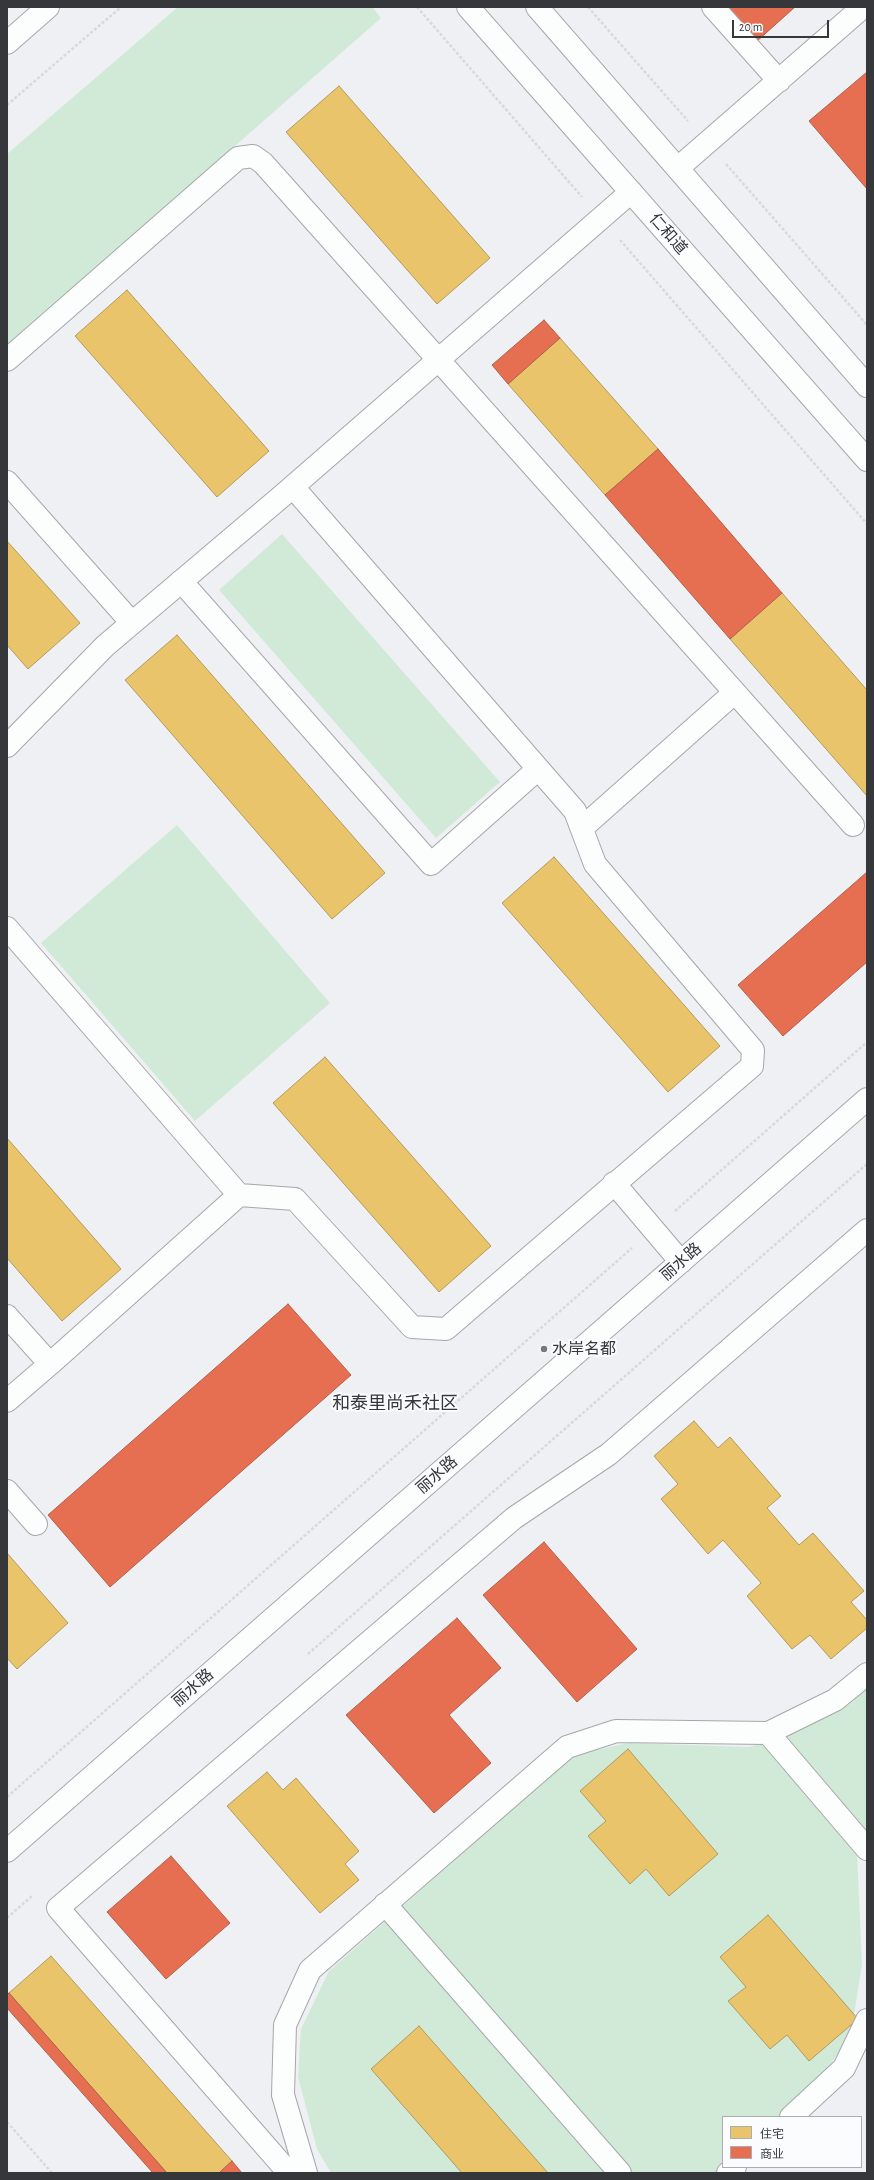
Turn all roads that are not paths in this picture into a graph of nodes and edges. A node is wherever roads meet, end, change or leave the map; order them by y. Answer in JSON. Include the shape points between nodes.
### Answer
{"nodes":[{"id":1,"x":48,"y":7,"type":"edge"},
{"id":2,"x":468,"y":7,"type":"edge"},
{"id":3,"x":537,"y":7,"type":"edge"},
{"id":4,"x":713,"y":7,"type":"edge"},
{"id":5,"x":863,"y":7,"type":"edge"},
{"id":6,"x":7,"y":43,"type":"edge"},
{"id":7,"x":779,"y":81,"type":"junction"},
{"id":8,"x":678,"y":168,"type":"junction"},
{"id":9,"x":631,"y":192,"type":"junction"},
{"id":10,"x":7,"y":360,"type":"edge"},
{"id":11,"x":438,"y":360,"type":"junction"},
{"id":12,"x":867,"y":386,"type":"edge"},
{"id":13,"x":867,"y":460,"type":"edge"},
{"id":14,"x":7,"y":482,"type":"edge"},
{"id":15,"x":293,"y":487,"type":"junction"},
{"id":16,"x":181,"y":582,"type":"junction"},
{"id":17,"x":132,"y":623,"type":"junction"},
{"id":18,"x":734,"y":693,"type":"junction"},
{"id":19,"x":7,"y":746,"type":"edge"},
{"id":20,"x":538,"y":769,"type":"junction"},
{"id":21,"x":853,"y":825,"type":"dead end"},
{"id":22,"x":582,"y":828,"type":"junction"},
{"id":23,"x":7,"y":928,"type":"edge"},
{"id":24,"x":867,"y":1099,"type":"edge"},
{"id":25,"x":614,"y":1183,"type":"junction"},
{"id":26,"x":240,"y":1195,"type":"junction"},
{"id":27,"x":867,"y":1230,"type":"edge"},
{"id":28,"x":681,"y":1262,"type":"junction"},
{"id":29,"x":7,"y":1316,"type":"edge"},
{"id":30,"x":50,"y":1364,"type":"junction"},
{"id":31,"x":7,"y":1401,"type":"edge"},
{"id":32,"x":7,"y":1491,"type":"edge"},
{"id":33,"x":36,"y":1524,"type":"dead end"},
{"id":34,"x":867,"y":1674,"type":"edge"},
{"id":35,"x":768,"y":1733,"type":"junction"},
{"id":36,"x":867,"y":1849,"type":"edge"},
{"id":37,"x":7,"y":1851,"type":"edge"},
{"id":38,"x":385,"y":1904,"type":"junction"},
{"id":39,"x":867,"y":2020,"type":"edge"},
{"id":40,"x":792,"y":2116,"type":"edge"},
{"id":41,"x":289,"y":2173,"type":"edge"},
{"id":42,"x":306,"y":2173,"type":"edge"},
{"id":43,"x":620,"y":2173,"type":"edge"}],
"edges":[{"from":1,"to":6,"type":"main road"},
{"from":2,"to":9,"type":"main road","name":"仁和道"},
{"from":3,"to":8,"type":"main road"},
{"from":4,"to":7,"type":"main road"},
{"from":5,"to":7,"type":"main road"},
{"from":7,"to":8,"type":"main road"},
{"from":8,"to":12,"type":"main road"},
{"from":9,"to":11,"type":"main road"},
{"from":9,"to":13,"type":"main road","name":"仁和道"},
{"from":10,"to":11,"type":"main road","via":[[238,158],[253,156],[263,163]]},
{"from":11,"to":15,"type":"main road"},
{"from":11,"to":18,"type":"main road"},
{"from":14,"to":17,"type":"main road"},
{"from":15,"to":16,"type":"main road"},
{"from":15,"to":20,"type":"main road"},
{"from":16,"to":17,"type":"main road"},
{"from":16,"to":20,"type":"main road","via":[[431,864]]},
{"from":17,"to":19,"type":"main road","via":[[105,646]]},
{"from":18,"to":21,"type":"main road"},
{"from":18,"to":22,"type":"main road"},
{"from":20,"to":22,"type":"main road","via":[[575,812]]},
{"from":22,"to":25,"type":"main road","via":[[595,864],[753,1050],[752,1066]]},
{"from":23,"to":26,"type":"main road"},
{"from":24,"to":28,"type":"main road","name":"丽水路"},
{"from":25,"to":26,"type":"main road","via":[[446,1329],[412,1327],[295,1199]]},
{"from":25,"to":28,"type":"main road"},
{"from":26,"to":30,"type":"main road"},
{"from":27,"to":41,"type":"main road","via":[[609,1454],[514,1518],[58,1908]]},
{"from":28,"to":37,"type":"main road","name":"丽水路"},
{"from":29,"to":30,"type":"main road"},
{"from":30,"to":31,"type":"main road"},
{"from":32,"to":33,"type":"main road"},
{"from":34,"to":35,"type":"main road","via":[[835,1700]]},
{"from":35,"to":36,"type":"main road"},
{"from":35,"to":38,"type":"main road","via":[[616,1731],[567,1747]]},
{"from":38,"to":42,"type":"main road","via":[[310,1970],[285,2026],[283,2095]]},
{"from":38,"to":43,"type":"main road"},
{"from":39,"to":40,"type":"main road","via":[[844,2068]]}]}
